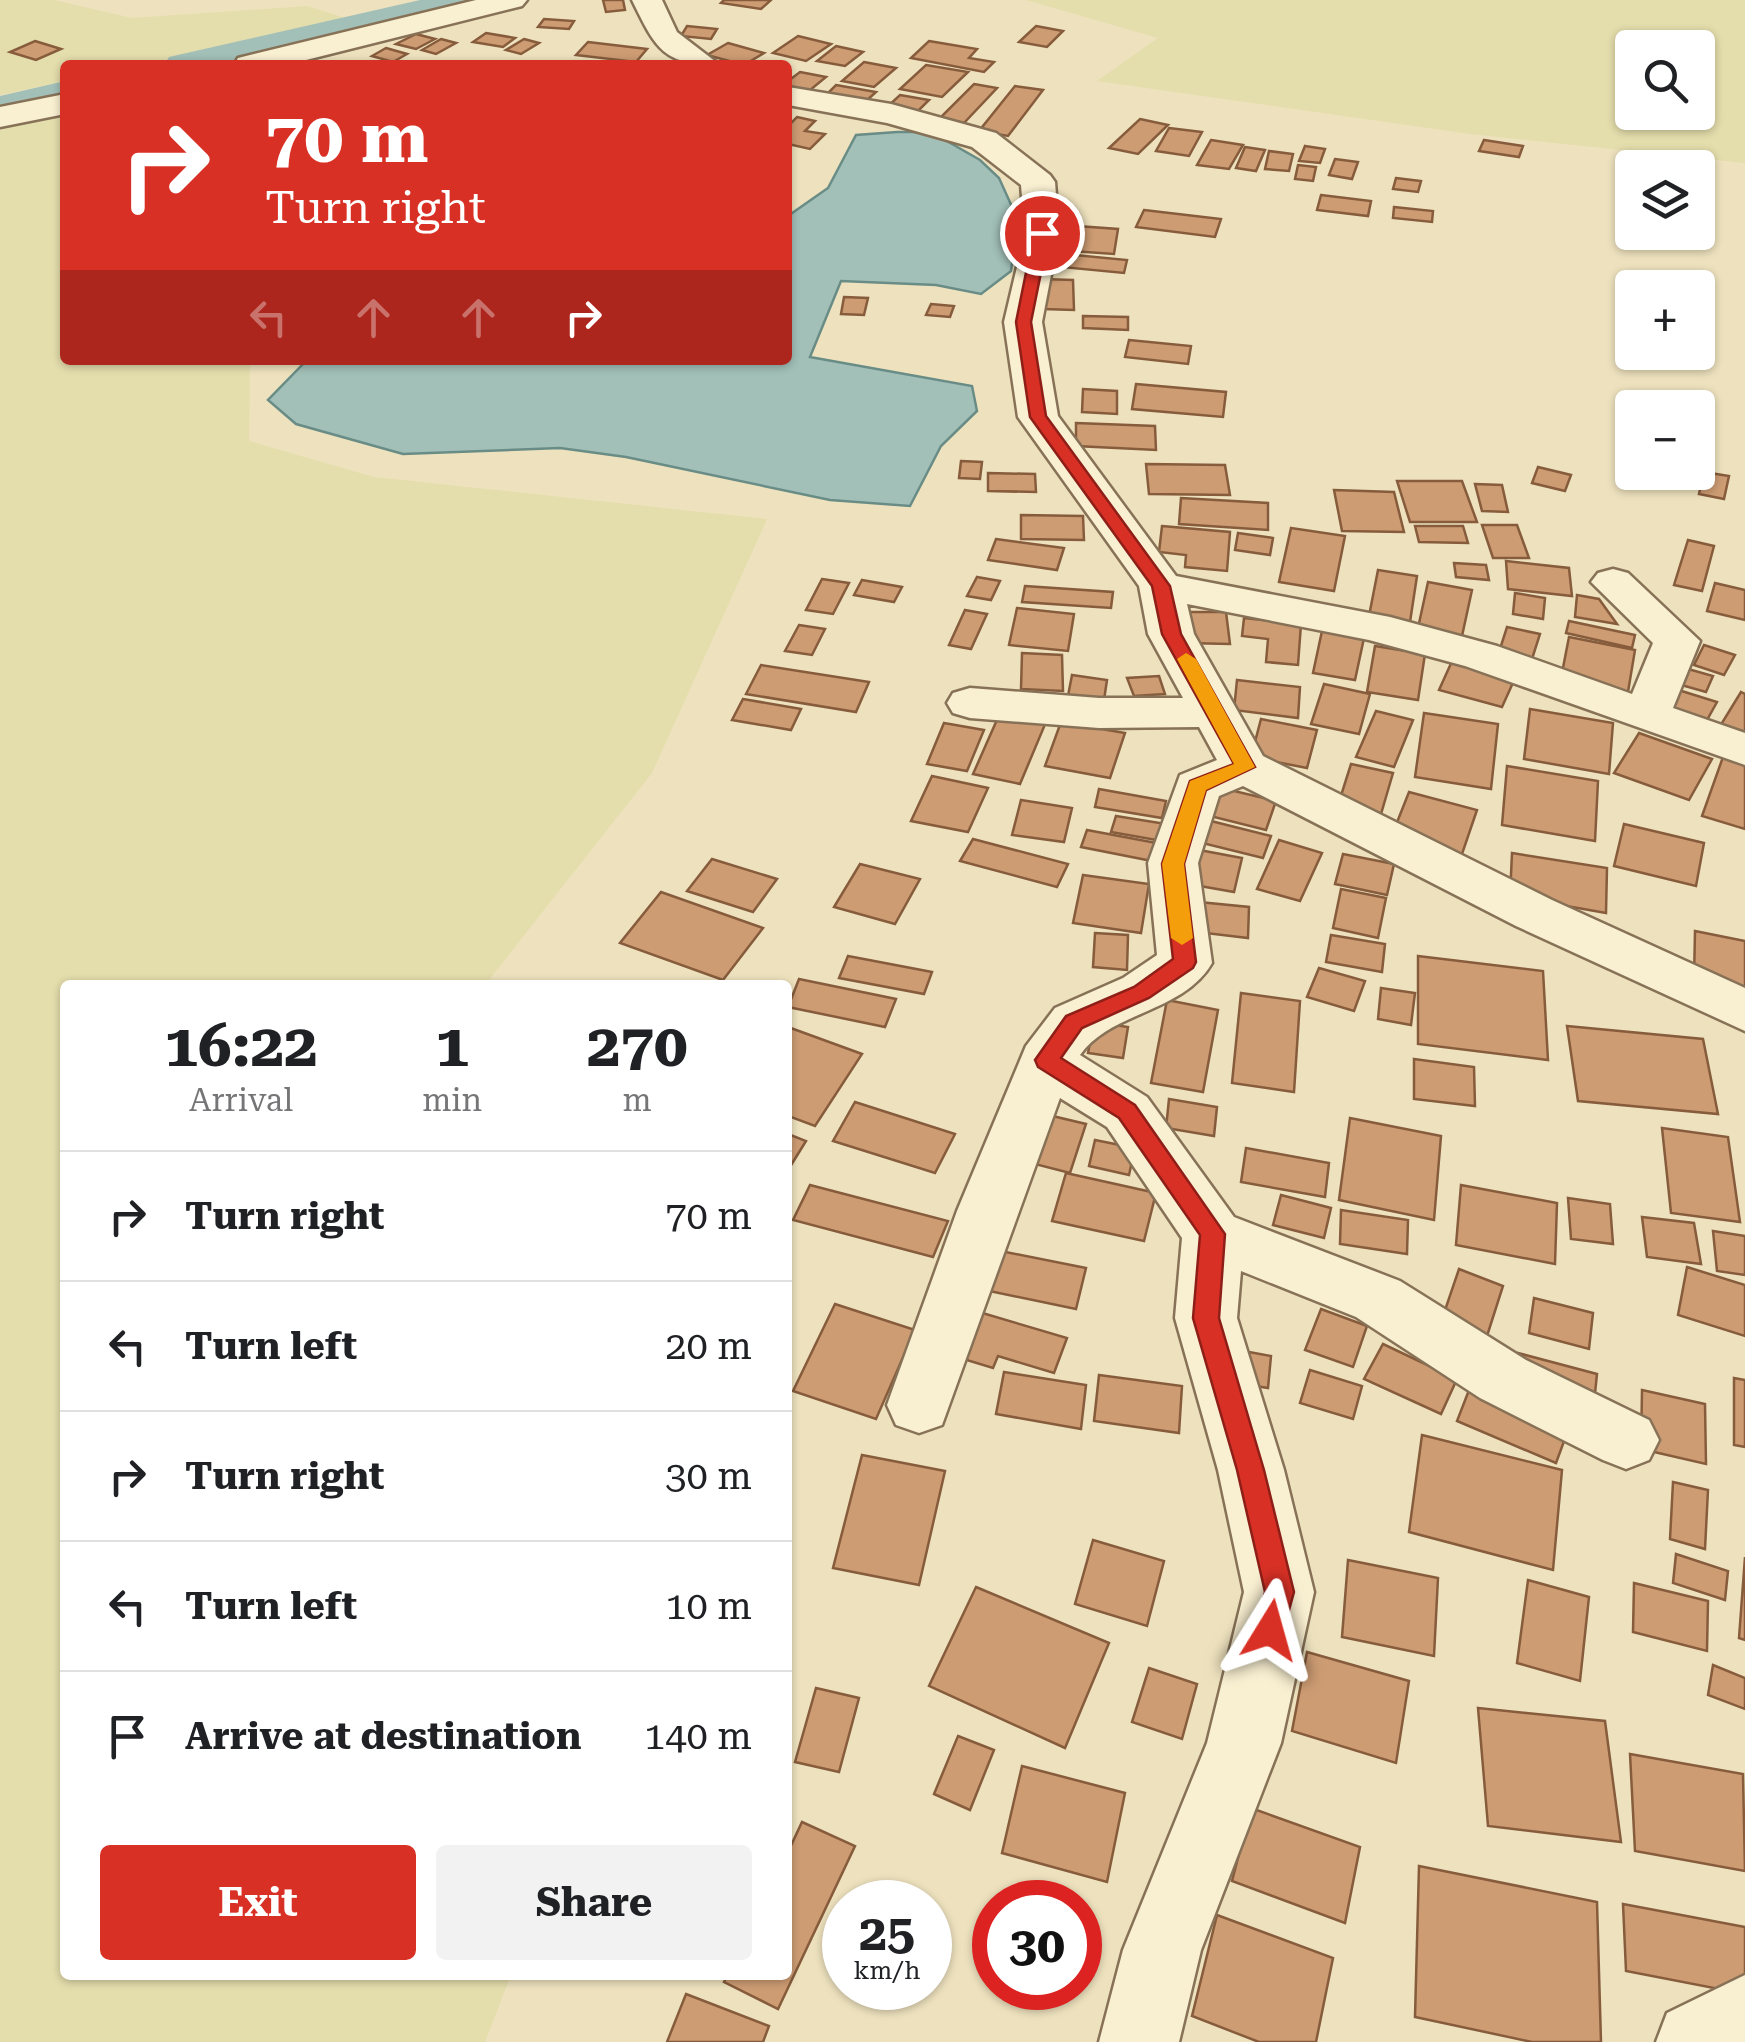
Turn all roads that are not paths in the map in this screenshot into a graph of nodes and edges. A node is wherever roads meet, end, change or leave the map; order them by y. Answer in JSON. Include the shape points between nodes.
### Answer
{"nodes":[{"id":1,"x":512,"y":0,"type":"edge"},
{"id":2,"x":646,"y":0,"type":"edge"},
{"id":3,"x":268,"y":60,"type":"edge"},
{"id":4,"x":697,"y":60,"type":"edge"},
{"id":5,"x":792,"y":97,"type":"edge"},
{"id":6,"x":60,"y":105,"type":"edge"},
{"id":7,"x":0,"y":117,"type":"edge"},
{"id":8,"x":1612,"y":582,"type":"dead end"},
{"id":9,"x":1161,"y":586,"type":"junction"},
{"id":10,"x":970,"y":703,"type":"dead end"},
{"id":11,"x":1217,"y":712,"type":"junction"},
{"id":12,"x":1647,"y":716,"type":"junction"},
{"id":13,"x":1745,"y":750,"type":"edge"},
{"id":14,"x":1245,"y":767,"type":"junction"},
{"id":15,"x":1745,"y":1011,"type":"edge"},
{"id":16,"x":1046,"y":1060,"type":"junction"},
{"id":17,"x":1213,"y":1234,"type":"junction"},
{"id":18,"x":919,"y":1406,"type":"dead end"},
{"id":19,"x":1626,"y":1440,"type":"dead end"},
{"id":20,"x":1745,"y":2015,"type":"edge"},
{"id":21,"x":1139,"y":2042,"type":"edge"},
{"id":22,"x":1696,"y":2042,"type":"edge"}],
"edges":[{"from":1,"to":3,"type":"street"},
{"from":2,"to":4,"type":"street","via":[[666,38]]},
{"from":5,"to":9,"type":"street","via":[[984,140],[1038,182],[1042,233],[1023,322],[1038,417]]},
{"from":6,"to":7,"type":"street"},
{"from":8,"to":12,"type":"street","via":[[1677,640]]},
{"from":9,"to":11,"type":"street","via":[[1172,634]]},
{"from":9,"to":12,"type":"street","via":[[1374,627],[1480,656]]},
{"from":10,"to":11,"type":"street","via":[[1098,713]]},
{"from":11,"to":14,"type":"street"},
{"from":12,"to":13,"type":"street"},
{"from":14,"to":15,"type":"street"},
{"from":14,"to":16,"type":"street","via":[[1197,786],[1173,864],[1185,962],[1142,992],[1074,1022]]},
{"from":16,"to":17,"type":"street","via":[[1127,1112]]},
{"from":16,"to":18,"type":"street"},
{"from":17,"to":19,"type":"street","via":[[1378,1299],[1504,1379]]},
{"from":17,"to":21,"type":"street","via":[[1206,1318],[1279,1592],[1244,1743],[1162,1950]]},
{"from":20,"to":22,"type":"street"}]}
